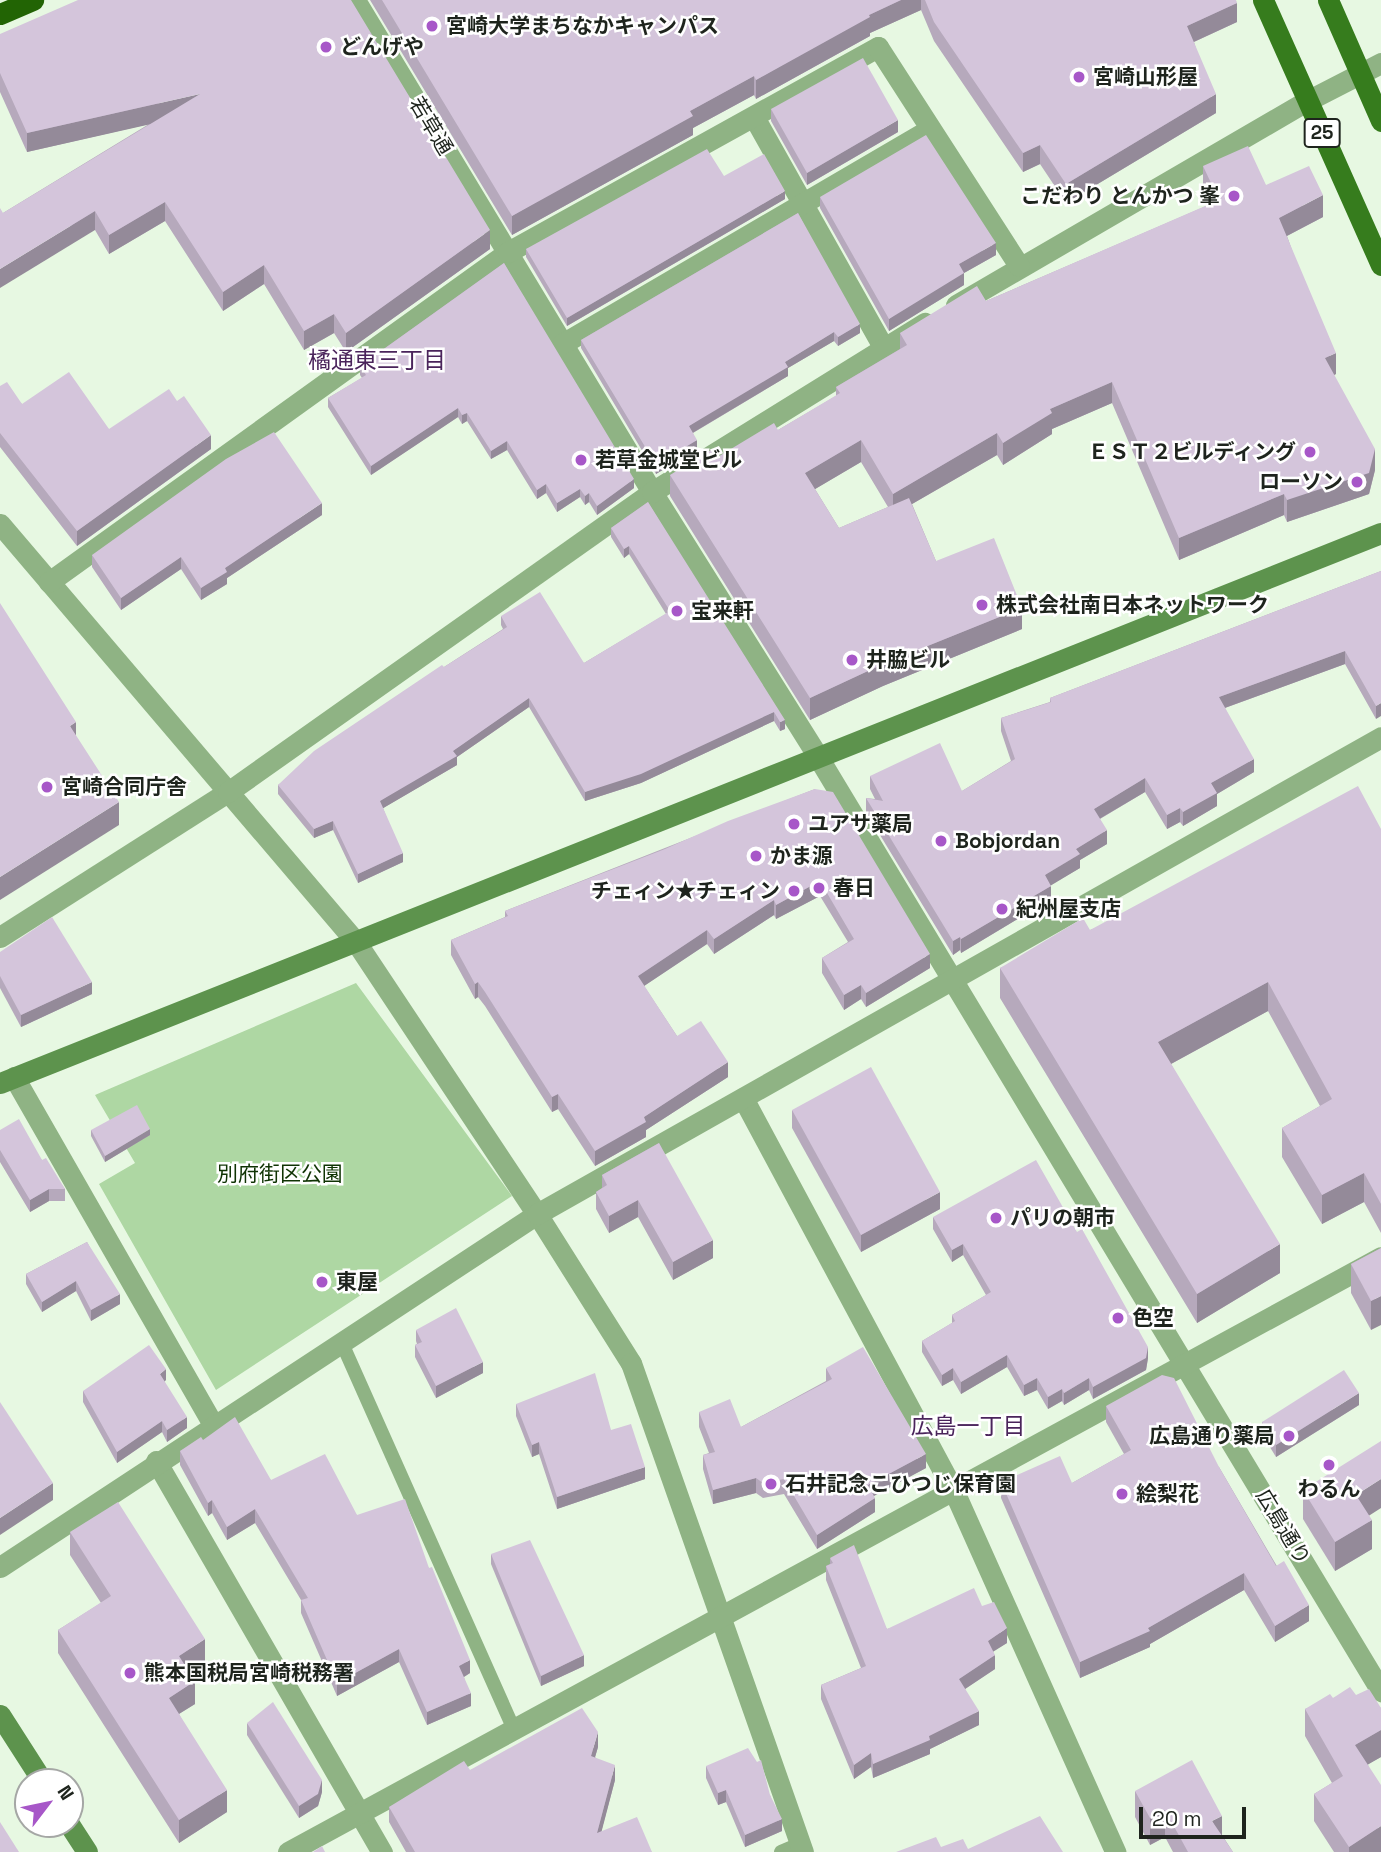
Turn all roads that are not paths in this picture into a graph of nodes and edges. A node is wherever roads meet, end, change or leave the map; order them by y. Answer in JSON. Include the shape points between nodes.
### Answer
{"nodes":[{"id":1,"x":33,"y":0,"type":"edge"},
{"id":2,"x":355,"y":0,"type":"edge"},
{"id":3,"x":1263,"y":0,"type":"edge"},
{"id":4,"x":1328,"y":0,"type":"edge"},
{"id":5,"x":0,"y":14,"type":"edge"},
{"id":6,"x":1381,"y":64,"type":"edge"},
{"id":7,"x":1360,"y":73,"type":"junction"},
{"id":8,"x":1307,"y":100,"type":"junction"},
{"id":9,"x":754,"y":117,"type":"junction"},
{"id":10,"x":1381,"y":121,"type":"edge"},
{"id":11,"x":930,"y":129,"type":"junction"},
{"id":12,"x":802,"y":202,"type":"junction"},
{"id":13,"x":508,"y":252,"type":"junction"},
{"id":14,"x":1381,"y":265,"type":"edge"},
{"id":15,"x":1019,"y":266,"type":"junction"},
{"id":16,"x":562,"y":344,"type":"junction"},
{"id":17,"x":884,"y":349,"type":"junction"},
{"id":18,"x":652,"y":492,"type":"junction"},
{"id":19,"x":0,"y":524,"type":"edge"},
{"id":20,"x":1381,"y":534,"type":"edge"},
{"id":21,"x":49,"y":582,"type":"junction"},
{"id":22,"x":1381,"y":737,"type":"edge"},
{"id":23,"x":818,"y":757,"type":"junction"},
{"id":24,"x":228,"y":792,"type":"junction"},
{"id":25,"x":0,"y":937,"type":"edge"},
{"id":26,"x":356,"y":942,"type":"junction"},
{"id":27,"x":953,"y":981,"type":"junction"},
{"id":28,"x":7,"y":1080,"type":"edge"},
{"id":29,"x":743,"y":1098,"type":"junction"},
{"id":30,"x":537,"y":1213,"type":"junction"},
{"id":31,"x":1381,"y":1257,"type":"edge"},
{"id":32,"x":341,"y":1341,"type":"junction"},
{"id":33,"x":1184,"y":1362,"type":"junction"},
{"id":34,"x":213,"y":1424,"type":"junction"},
{"id":35,"x":156,"y":1461,"type":"junction"},
{"id":36,"x":953,"y":1489,"type":"junction"},
{"id":37,"x":0,"y":1567,"type":"edge"},
{"id":38,"x":722,"y":1615,"type":"junction"},
{"id":39,"x":1381,"y":1691,"type":"edge"},
{"id":40,"x":0,"y":1715,"type":"edge"},
{"id":41,"x":514,"y":1728,"type":"junction"},
{"id":42,"x":34,"y":1768,"type":"edge"},
{"id":43,"x":360,"y":1813,"type":"junction"},
{"id":44,"x":795,"y":1849,"type":"edge"},
{"id":45,"x":288,"y":1852,"type":"edge"},
{"id":46,"x":382,"y":1852,"type":"edge"},
{"id":47,"x":1115,"y":1852,"type":"edge"}],
"edges":[{"from":1,"to":5,"type":"highway"},
{"from":2,"to":13,"type":"street","name":"若草通"},
{"from":3,"to":8,"type":"main road","number":"25"},
{"from":4,"to":7,"type":"main road"},
{"from":6,"to":7,"type":"street"},
{"from":7,"to":8,"type":"street"},
{"from":7,"to":10,"type":"main road"},
{"from":8,"to":14,"type":"main road","number":"25"},
{"from":8,"to":15,"type":"street"},
{"from":9,"to":11,"type":"street","via":[[878,47]]},
{"from":9,"to":12,"type":"street"},
{"from":9,"to":13,"type":"street"},
{"from":11,"to":12,"type":"street"},
{"from":11,"to":15,"type":"street"},
{"from":12,"to":16,"type":"street"},
{"from":12,"to":17,"type":"street"},
{"from":13,"to":16,"type":"street","name":"若草通"},
{"from":13,"to":21,"type":"street"},
{"from":15,"to":17,"type":"street"},
{"from":16,"to":18,"type":"street","name":"若草通"},
{"from":17,"to":18,"type":"street"},
{"from":18,"to":23,"type":"street","name":"若草通"},
{"from":18,"to":24,"type":"street"},
{"from":19,"to":21,"type":"street"},
{"from":20,"to":23,"type":"street"},
{"from":21,"to":24,"type":"street"},
{"from":22,"to":27,"type":"street"},
{"from":23,"to":26,"type":"street"},
{"from":23,"to":27,"type":"street","name":"広島通り"},
{"from":24,"to":25,"type":"street"},
{"from":24,"to":26,"type":"street"},
{"from":26,"to":28,"type":"street"},
{"from":26,"to":30,"type":"street"},
{"from":27,"to":29,"type":"street"},
{"from":27,"to":33,"type":"street","name":"広島通り"},
{"from":28,"to":34,"type":"street"},
{"from":29,"to":30,"type":"street"},
{"from":29,"to":36,"type":"street"},
{"from":30,"to":32,"type":"street"},
{"from":30,"to":38,"type":"street","via":[[631,1363]]},
{"from":31,"to":33,"type":"street"},
{"from":32,"to":34,"type":"street"},
{"from":32,"to":41,"type":"lane"},
{"from":33,"to":36,"type":"street"},
{"from":33,"to":39,"type":"street","name":"広島通り"},
{"from":34,"to":35,"type":"street"},
{"from":35,"to":37,"type":"street"},
{"from":35,"to":43,"type":"street"},
{"from":36,"to":38,"type":"street"},
{"from":36,"to":47,"type":"street"},
{"from":38,"to":41,"type":"street"},
{"from":38,"to":44,"type":"street"},
{"from":40,"to":42,"type":"street"},
{"from":41,"to":43,"type":"street"},
{"from":43,"to":45,"type":"street"},
{"from":43,"to":46,"type":"street"}]}
